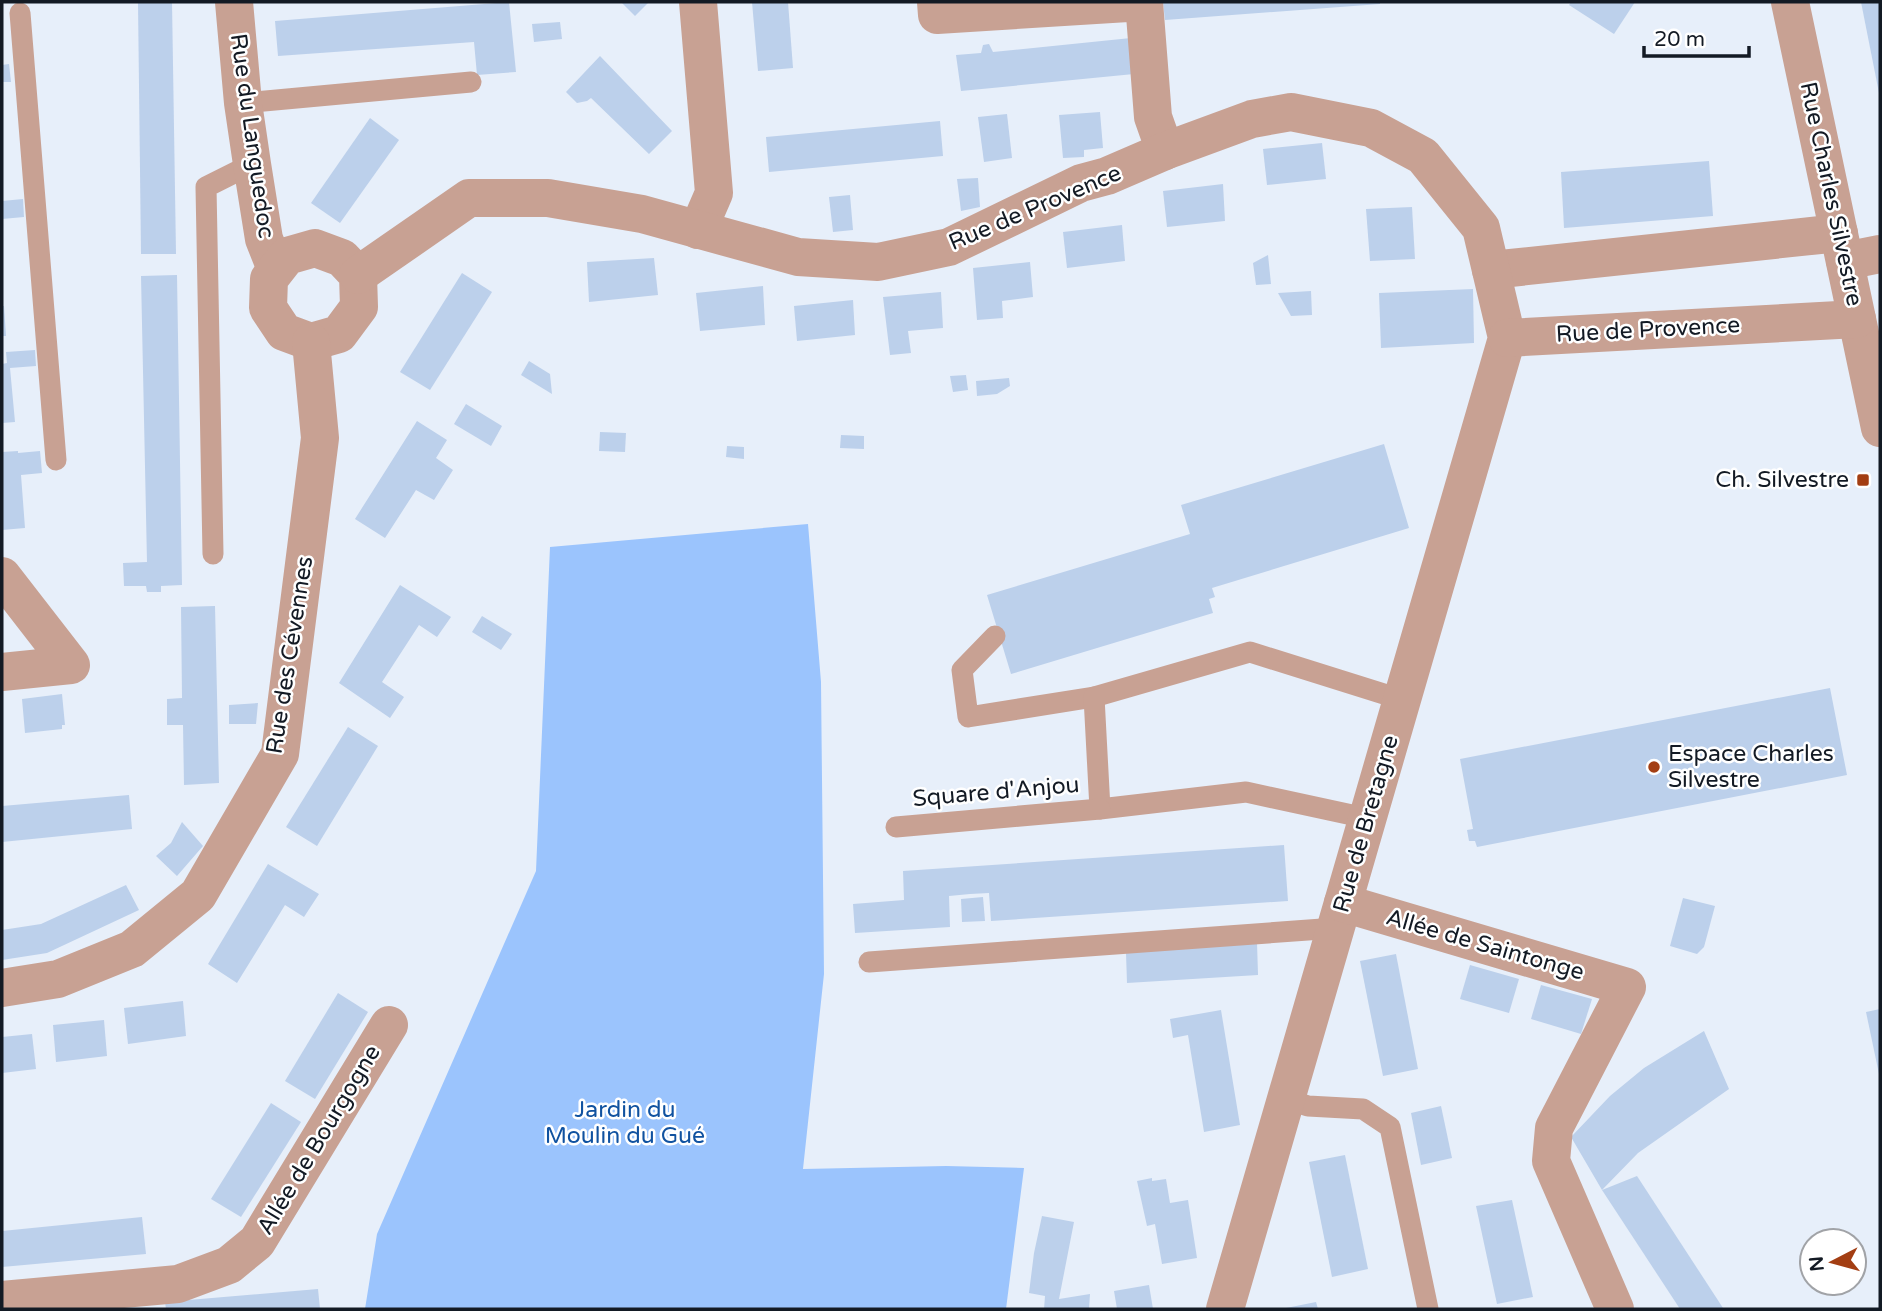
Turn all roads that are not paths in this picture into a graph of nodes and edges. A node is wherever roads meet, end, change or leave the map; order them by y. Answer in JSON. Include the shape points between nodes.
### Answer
{"nodes":[{"id":1,"x":234,"y":2,"type":"edge"},
{"id":2,"x":698,"y":2,"type":"edge"},
{"id":3,"x":936,"y":2,"type":"edge"},
{"id":4,"x":1144,"y":2,"type":"edge"},
{"id":5,"x":1790,"y":2,"type":"edge"},
{"id":6,"x":13,"y":10,"type":"edge"},
{"id":7,"x":471,"y":82,"type":"dead end"},
{"id":8,"x":243,"y":103,"type":"junction"},
{"id":9,"x":1165,"y":151,"type":"junction"},
{"id":10,"x":252,"y":163,"type":"junction"},
{"id":11,"x":698,"y":230,"type":"junction"},
{"id":12,"x":1855,"y":249,"type":"edge"},
{"id":13,"x":276,"y":270,"type":"junction"},
{"id":14,"x":1491,"y":270,"type":"junction"},
{"id":15,"x":358,"y":275,"type":"junction"},
{"id":16,"x":1857,"y":319,"type":"junction"},
{"id":17,"x":1507,"y":338,"type":"junction"},
{"id":18,"x":311,"y":342,"type":"junction"},
{"id":19,"x":1880,"y":428,"type":"edge"},
{"id":20,"x":56,"y":460,"type":"dead end"},
{"id":21,"x":213,"y":554,"type":"dead end"},
{"id":22,"x":2,"y":576,"type":"edge"},
{"id":23,"x":995,"y":635,"type":"dead end"},
{"id":24,"x":2,"y":672,"type":"edge"},
{"id":25,"x":1094,"y":697,"type":"junction"},
{"id":26,"x":1402,"y":699,"type":"junction"},
{"id":27,"x":1100,"y":809,"type":"junction"},
{"id":28,"x":1366,"y":818,"type":"junction"},
{"id":29,"x":895,"y":827,"type":"dead end"},
{"id":30,"x":1340,"y":916,"type":"junction"},
{"id":31,"x":869,"y":961,"type":"dead end"},
{"id":32,"x":2,"y":988,"type":"edge"},
{"id":33,"x":389,"y":1025,"type":"dead end"},
{"id":34,"x":1286,"y":1099,"type":"junction"},
{"id":35,"x":2,"y":1300,"type":"edge"},
{"id":36,"x":1225,"y":1309,"type":"edge"},
{"id":37,"x":1428,"y":1309,"type":"edge"},
{"id":38,"x":1615,"y":1309,"type":"edge"}],
"edges":[{"from":1,"to":8,"type":"street","name":"Rue du Languedoc"},
{"from":2,"to":11,"type":"street","via":[[714,193]]},
{"from":3,"to":4,"type":"street","via":[[937,15]]},
{"from":4,"to":9,"type":"street","via":[[1153,117]]},
{"from":5,"to":12,"type":"street","name":"Rue Charles Silvestre"},
{"from":6,"to":20,"type":"lane"},
{"from":7,"to":8,"type":"lane"},
{"from":8,"to":10,"type":"street","name":"Rue du Languedoc"},
{"from":9,"to":11,"type":"street","name":"Rue de Provence","via":[[1081,183],[949,247],[877,262],[798,257]]},
{"from":9,"to":14,"type":"street","name":"Rue de Provence","via":[[1252,119],[1291,112],[1371,128],[1423,156],[1480,228]]},
{"from":10,"to":13,"type":"street","name":"Rue du Languedoc","via":[[264,239]]},
{"from":10,"to":21,"type":"lane","via":[[206,187]]},
{"from":11,"to":15,"type":"street","name":"Rue de Provence","via":[[642,214],[548,198],[469,198]]},
{"from":12,"to":14,"type":"street"},
{"from":12,"to":16,"type":"street","name":"Rue Charles Silvestre"},
{"from":13,"to":15,"type":"street","via":[[287,256],[315,248],[342,258]]},
{"from":13,"to":18,"type":"street","via":[[269,279],[268,308],[284,332]]},
{"from":14,"to":17,"type":"street","name":"Rue de Provence"},
{"from":15,"to":18,"type":"street","via":[[359,307],[339,334]]},
{"from":16,"to":17,"type":"street","name":"Rue de Provence"},
{"from":16,"to":19,"type":"street","name":"Rue Charles Silvestre"},
{"from":17,"to":26,"type":"street","name":"Rue de Bretagne"},
{"from":18,"to":32,"type":"street","name":"Rue des Cévennes","via":[[320,438],[280,754],[198,895],[132,948],[58,979]]},
{"from":22,"to":24,"type":"street","via":[[71,665]]},
{"from":23,"to":25,"type":"lane","via":[[962,670],[968,717]]},
{"from":25,"to":26,"type":"lane","via":[[1250,652]]},
{"from":25,"to":27,"type":"lane","name":"Square d'Anjou"},
{"from":26,"to":28,"type":"street","name":"Rue de Bretagne"},
{"from":27,"to":28,"type":"lane","name":"Square d'Anjou","via":[[1246,792]]},
{"from":27,"to":29,"type":"lane","name":"Square d'Anjou"},
{"from":28,"to":30,"type":"street","name":"Rue de Bretagne"},
{"from":30,"to":31,"type":"lane"},
{"from":30,"to":34,"type":"street","name":"Rue de Bretagne"},
{"from":30,"to":38,"type":"street","name":"Allée de Saintonge","via":[[1627,987],[1554,1128],[1551,1161]]},
{"from":33,"to":35,"type":"street","name":"Allée de Bourgogne","via":[[257,1242],[229,1265],[178,1284]]},
{"from":34,"to":36,"type":"street","name":"Rue de Bretagne"},
{"from":34,"to":37,"type":"lane","via":[[1308,1106],[1363,1109],[1390,1127]]}]}
